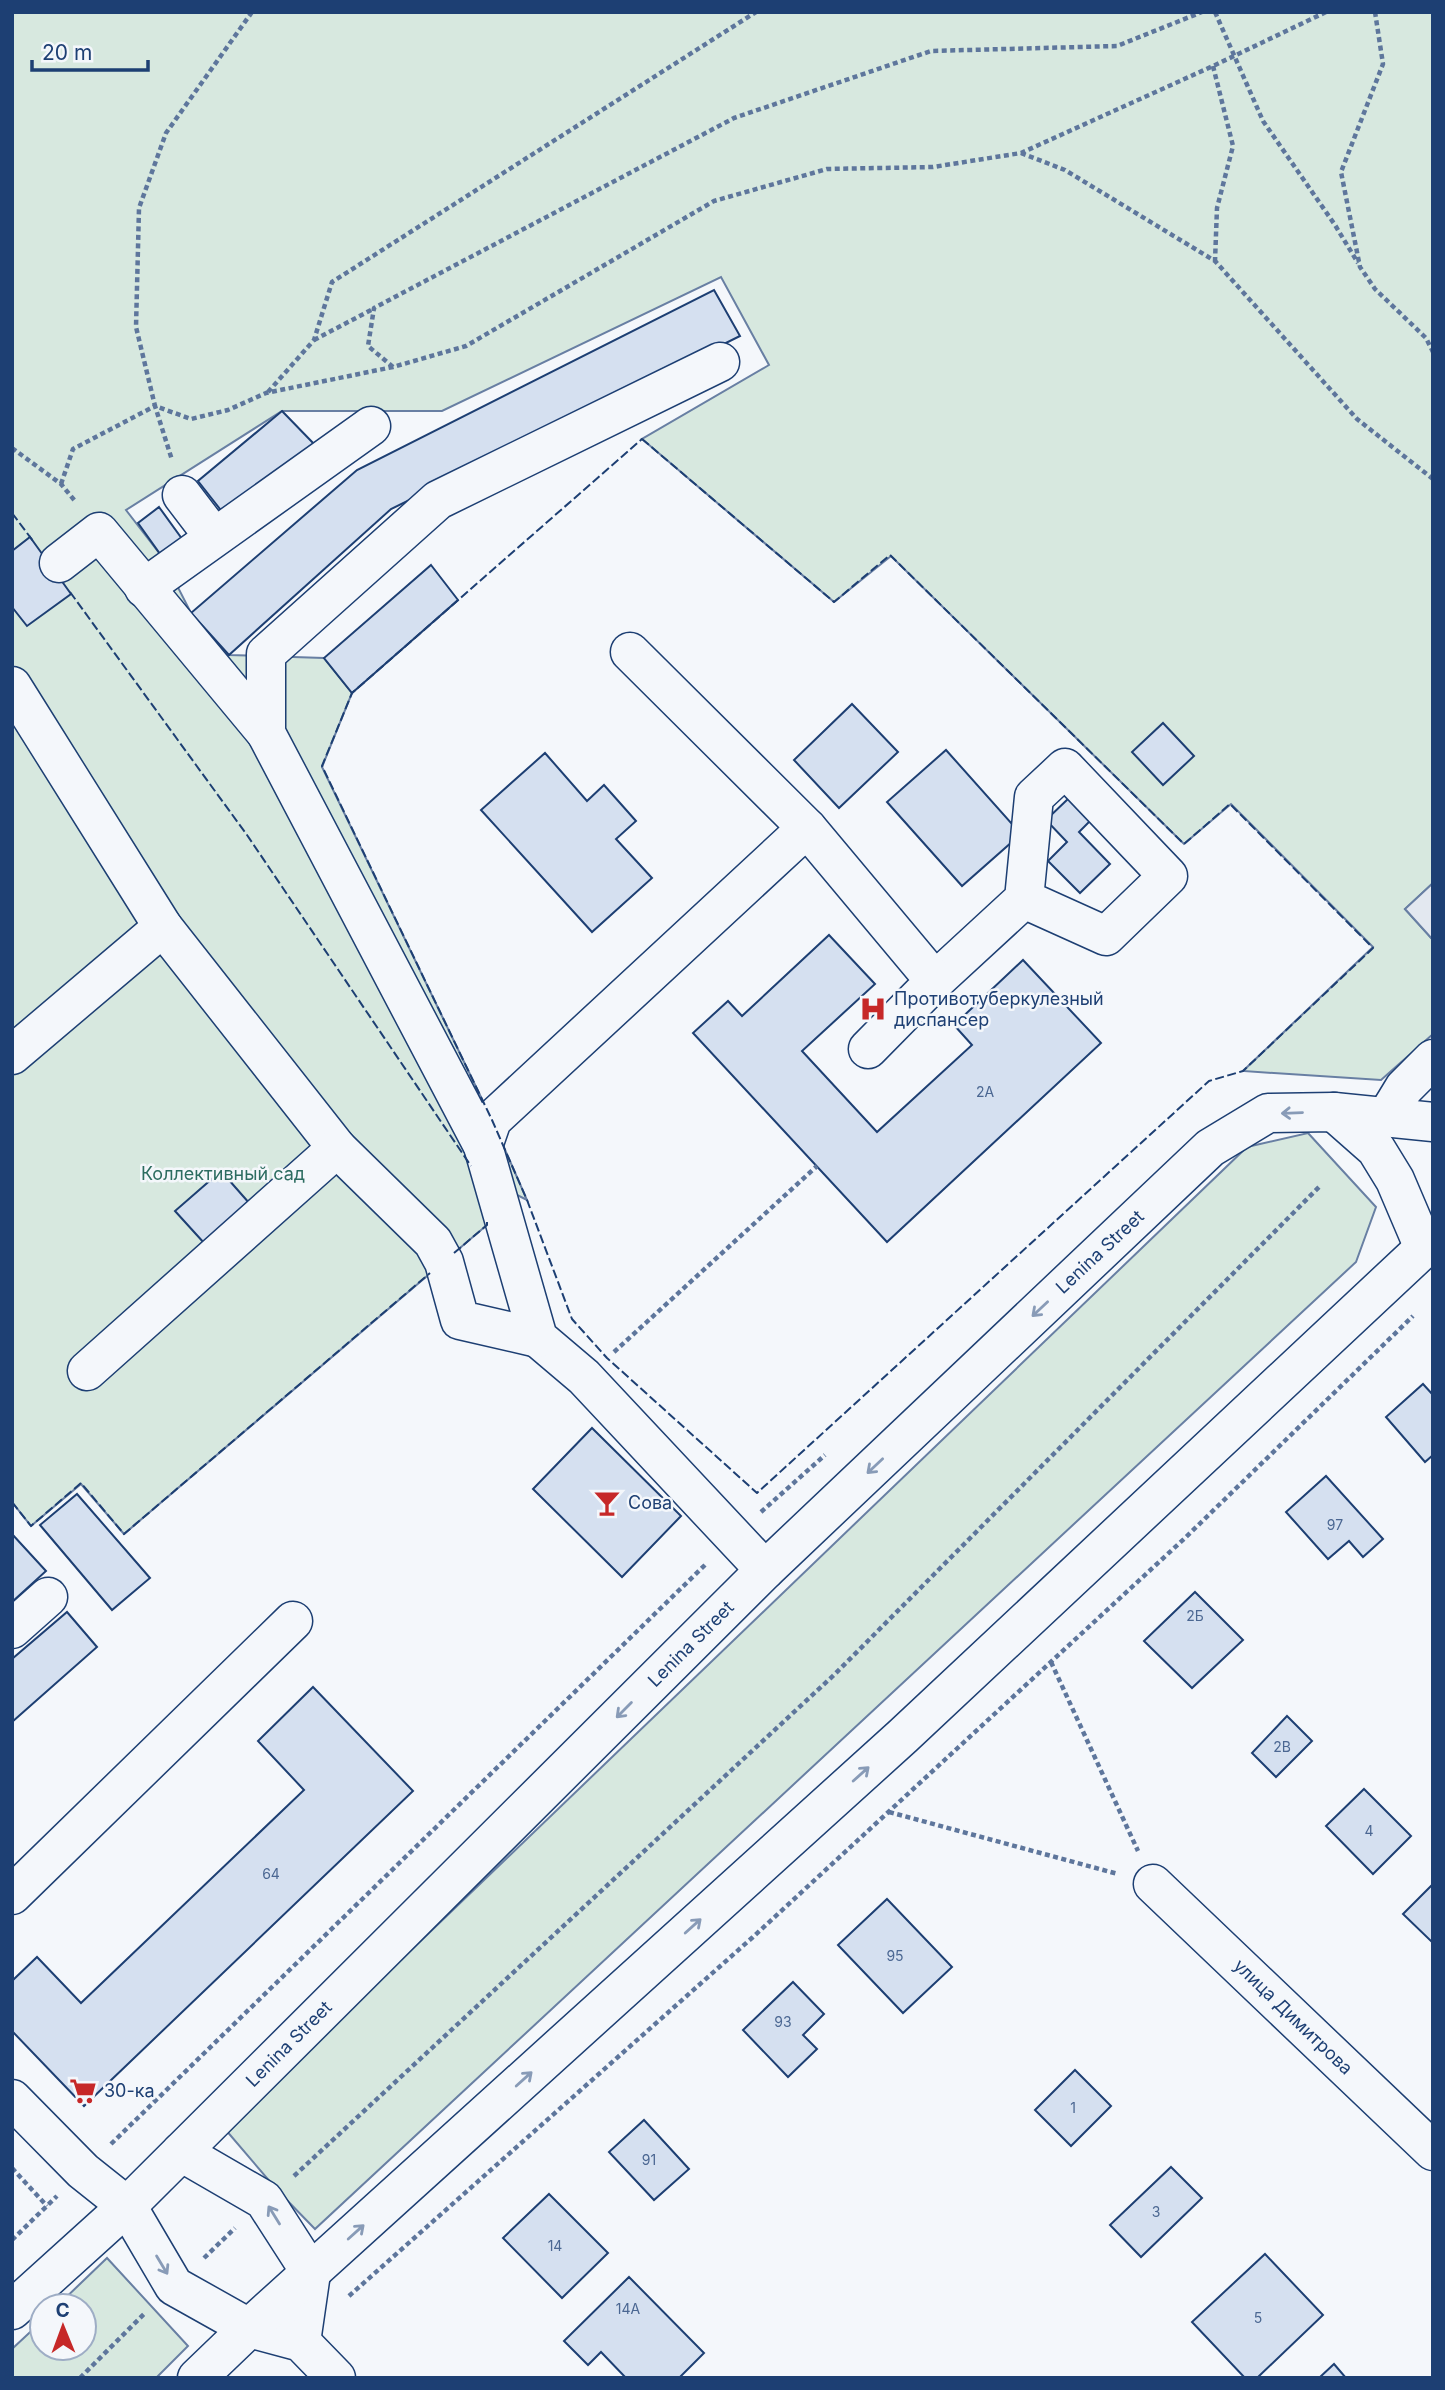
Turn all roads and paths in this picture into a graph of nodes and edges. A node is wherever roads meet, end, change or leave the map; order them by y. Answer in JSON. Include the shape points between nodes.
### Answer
{"nodes":[{"id":1,"x":252,"y":12,"type":"edge"},
{"id":2,"x":756,"y":12,"type":"edge"},
{"id":3,"x":1202,"y":12,"type":"edge"},
{"id":4,"x":1214,"y":12,"type":"edge"},
{"id":5,"x":1326,"y":12,"type":"edge"},
{"id":6,"x":1375,"y":12,"type":"edge"},
{"id":7,"x":1235,"y":56,"type":"junction"},
{"id":8,"x":1213,"y":66,"type":"junction"},
{"id":9,"x":1021,"y":153,"type":"junction"},
{"id":10,"x":1214,"y":261,"type":"junction"},
{"id":11,"x":1360,"y":267,"type":"junction"},
{"id":12,"x":374,"y":308,"type":"junction"},
{"id":13,"x":314,"y":340,"type":"junction"},
{"id":14,"x":1433,"y":352,"type":"edge"},
{"id":15,"x":720,"y":362,"type":"dead end"},
{"id":16,"x":393,"y":367,"type":"junction"},
{"id":17,"x":266,"y":393,"type":"junction"},
{"id":18,"x":155,"y":406,"type":"junction"},
{"id":19,"x":371,"y":426,"type":"dead end"},
{"id":20,"x":12,"y":448,"type":"edge"},
{"id":21,"x":1433,"y":479,"type":"edge"},
{"id":22,"x":61,"y":484,"type":"junction"},
{"id":23,"x":182,"y":495,"type":"joint"},
{"id":24,"x":99,"y":532,"type":"junction"},
{"id":25,"x":214,"y":537,"type":"junction"},
{"id":26,"x":59,"y":563,"type":"dead end"},
{"id":27,"x":144,"y":588,"type":"junction"},
{"id":28,"x":630,"y":652,"type":"dead end"},
{"id":29,"x":12,"y":686,"type":"edge"},
{"id":30,"x":266,"y":733,"type":"junction"},
{"id":31,"x":807,"y":828,"type":"junction"},
{"id":32,"x":1024,"y":899,"type":"dead end"},
{"id":33,"x":163,"y":927,"type":"junction"},
{"id":34,"x":936,"y":981,"type":"junction"},
{"id":35,"x":868,"y":1048,"type":"dead end"},
{"id":36,"x":12,"y":1055,"type":"edge"},
{"id":37,"x":1433,"y":1059,"type":"edge"},
{"id":38,"x":1334,"y":1111,"type":"junction"},
{"id":39,"x":1387,"y":1116,"type":"junction"},
{"id":40,"x":1433,"y":1122,"type":"edge"},
{"id":41,"x":483,"y":1146,"type":"junction"},
{"id":42,"x":337,"y":1148,"type":"junction"},
{"id":43,"x":817,"y":1166,"type":"dead end"},
{"id":44,"x":1320,"y":1186,"type":"dead end"},
{"id":45,"x":1428,"y":1247,"type":"edge"},
{"id":46,"x":1421,"y":1309,"type":"dead end"},
{"id":47,"x":538,"y":1338,"type":"junction"},
{"id":48,"x":87,"y":1371,"type":"dead end"},
{"id":49,"x":584,"y":1377,"type":"junction"},
{"id":50,"x":765,"y":1570,"type":"junction"},
{"id":51,"x":48,"y":1597,"type":"dead end"},
{"id":52,"x":293,"y":1620,"type":"dead end"},
{"id":53,"x":12,"y":1629,"type":"edge"},
{"id":54,"x":1051,"y":1662,"type":"junction"},
{"id":55,"x":889,"y":1812,"type":"junction"},
{"id":56,"x":1153,"y":1884,"type":"junction"},
{"id":57,"x":12,"y":1895,"type":"edge"},
{"id":58,"x":12,"y":2099,"type":"edge"},
{"id":59,"x":181,"y":2151,"type":"junction"},
{"id":60,"x":1433,"y":2151,"type":"edge"},
{"id":61,"x":12,"y":2168,"type":"edge"},
{"id":62,"x":264,"y":2200,"type":"junction"},
{"id":63,"x":47,"y":2206,"type":"dead end"},
{"id":64,"x":127,"y":2206,"type":"junction"},
{"id":65,"x":311,"y":2273,"type":"junction"},
{"id":66,"x":348,"y":2297,"type":"dead end"},
{"id":67,"x":12,"y":2310,"type":"edge"},
{"id":68,"x":250,"y":2328,"type":"junction"},
{"id":69,"x":301,"y":2342,"type":"junction"},
{"id":70,"x":197,"y":2378,"type":"edge"},
{"id":71,"x":336,"y":2378,"type":"edge"}],
"edges":[{"from":1,"to":18,"type":"path","via":[[166,133],[139,208],[136,327]]},
{"from":2,"to":13,"type":"path","via":[[332,282]]},
{"from":3,"to":12,"type":"path","via":[[1117,46],[931,51],[734,118]]},
{"from":4,"to":7,"type":"path"},
{"from":5,"to":7,"type":"path"},
{"from":6,"to":11,"type":"path","via":[[1383,64],[1341,172]]},
{"from":7,"to":8,"type":"path"},
{"from":7,"to":11,"type":"path","via":[[1263,121]]},
{"from":8,"to":9,"type":"path"},
{"from":8,"to":10,"type":"path","via":[[1233,146],[1217,208]]},
{"from":9,"to":10,"type":"path","via":[[1065,170]]},
{"from":9,"to":16,"type":"path","via":[[933,167],[827,169],[714,201],[466,346]]},
{"from":10,"to":21,"type":"path","via":[[1357,419]]},
{"from":11,"to":14,"type":"path","via":[[1375,289],[1426,338]]},
{"from":12,"to":13,"type":"path"},
{"from":12,"to":16,"type":"path","via":[[368,346]]},
{"from":13,"to":17,"type":"path"},
{"from":15,"to":30,"type":"main road","via":[[438,500],[266,654]]},
{"from":16,"to":17,"type":"path"},
{"from":17,"to":18,"type":"path","via":[[228,410],[191,419]]},
{"from":18,"to":22,"type":"path","via":[[73,449]]},
{"from":18,"to":23,"type":"path"},
{"from":19,"to":25,"type":"main road"},
{"from":20,"to":22,"type":"path"},
{"from":22,"to":24,"type":"path"},
{"from":23,"to":25,"type":"main road"},
{"from":24,"to":26,"type":"main road"},
{"from":24,"to":27,"type":"main road"},
{"from":25,"to":27,"type":"main road"},
{"from":27,"to":30,"type":"main road"},
{"from":28,"to":31,"type":"main road"},
{"from":29,"to":33,"type":"main road"},
{"from":30,"to":41,"type":"main road"},
{"from":31,"to":34,"type":"main road"},
{"from":31,"to":41,"type":"main road","via":[[492,1120]]},
{"from":32,"to":34,"type":"main road"},
{"from":33,"to":36,"type":"main road"},
{"from":33,"to":42,"type":"main road"},
{"from":34,"to":35,"type":"main road"},
{"from":37,"to":39,"type":"main road","via":[[1404,1088]]},
{"from":38,"to":39,"type":"main road","name":"Lenina Street"},
{"from":38,"to":45,"type":"main road","via":[[1376,1149]]},
{"from":38,"to":50,"type":"main road","name":"Lenina Street","one_way":true,"via":[[1268,1113],[1210,1148]]},
{"from":39,"to":40,"type":"main road","name":"Lenina Street"},
{"from":41,"to":47,"type":"main road"},
{"from":42,"to":47,"type":"main road","via":[[433,1242],[444,1262],[460,1320]]},
{"from":42,"to":48,"type":"main road"},
{"from":43,"to":49,"type":"path"},
{"from":44,"to":62,"type":"path","via":[[835,1674]]},
{"from":65,"to":45,"type":"main road","one_way":true,"via":[[903,1736]]},
{"from":46,"to":54,"type":"path"},
{"from":47,"to":49,"type":"main road"},
{"from":49,"to":50,"type":"main road"},
{"from":50,"to":59,"type":"main road","name":"Lenina Street","one_way":true},
{"from":51,"to":53,"type":"main road"},
{"from":52,"to":57,"type":"main road"},
{"from":54,"to":55,"type":"path"},
{"from":54,"to":56,"type":"path"},
{"from":55,"to":56,"type":"path"},
{"from":55,"to":66,"type":"path"},
{"from":56,"to":60,"type":"main road","name":"улица Димитрова"},
{"from":58,"to":64,"type":"main road","via":[[83,2171]]},
{"from":59,"to":62,"type":"main road"},
{"from":59,"to":64,"type":"main road","name":"Lenina Street"},
{"from":61,"to":63,"type":"path"},
{"from":65,"to":62,"type":"main road","one_way":true},
{"from":64,"to":67,"type":"main road","name":"Lenina Street"},
{"from":64,"to":68,"type":"main road","one_way":true,"via":[[174,2286]]},
{"from":65,"to":68,"type":"main road"},
{"from":65,"to":69,"type":"main road"},
{"from":68,"to":69,"type":"main road"},
{"from":68,"to":70,"type":"main road"},
{"from":69,"to":71,"type":"main road"}]}
